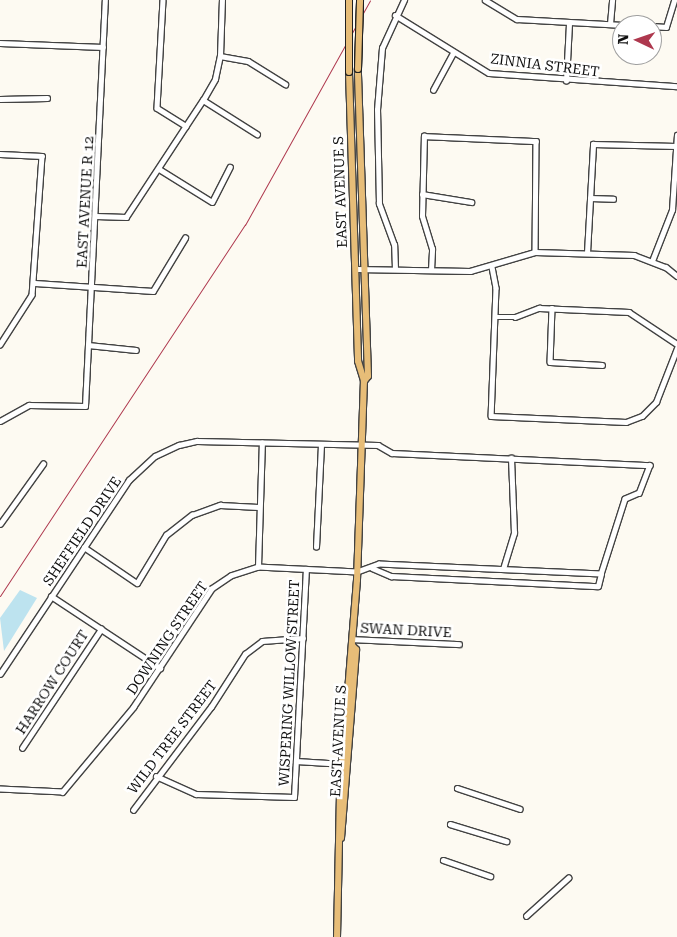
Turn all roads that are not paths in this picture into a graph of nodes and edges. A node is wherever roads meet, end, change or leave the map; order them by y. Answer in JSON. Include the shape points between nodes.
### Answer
{"nodes":[{"id":1,"x":105,"y":0,"type":"edge"},
{"id":2,"x":163,"y":0,"type":"edge"},
{"id":3,"x":222,"y":0,"type":"edge"},
{"id":4,"x":349,"y":0,"type":"edge"},
{"id":5,"x":360,"y":0,"type":"edge"},
{"id":6,"x":404,"y":0,"type":"edge"},
{"id":7,"x":485,"y":0,"type":"edge"},
{"id":8,"x":612,"y":0,"type":"edge"},
{"id":9,"x":674,"y":0,"type":"edge"},
{"id":10,"x":395,"y":15,"type":"junction"},
{"id":11,"x":569,"y":24,"type":"junction"},
{"id":12,"x":610,"y":24,"type":"joint"},
{"id":13,"x":662,"y":27,"type":"edge"},
{"id":14,"x":0,"y":43,"type":"edge"},
{"id":15,"x":103,"y":47,"type":"junction"},
{"id":16,"x":453,"y":53,"type":"junction"},
{"id":17,"x":220,"y":56,"type":"junction"},
{"id":18,"x":566,"y":82,"type":"junction"},
{"id":19,"x":285,"y":84,"type":"dead end"},
{"id":20,"x":677,"y":86,"type":"edge"},
{"id":21,"x":433,"y":90,"type":"dead end"},
{"id":22,"x":47,"y":98,"type":"dead end"},
{"id":23,"x":0,"y":99,"type":"edge"},
{"id":24,"x":204,"y":100,"type":"junction"},
{"id":25,"x":186,"y":126,"type":"junction"},
{"id":26,"x":257,"y":134,"type":"dead end"},
{"id":27,"x":677,"y":135,"type":"edge"},
{"id":28,"x":676,"y":146,"type":"edge"},
{"id":29,"x":0,"y":154,"type":"edge"},
{"id":30,"x":230,"y":167,"type":"dead end"},
{"id":31,"x":159,"y":169,"type":"junction"},
{"id":32,"x":422,"y":194,"type":"junction"},
{"id":33,"x":590,"y":198,"type":"junction"},
{"id":34,"x":613,"y":199,"type":"dead end"},
{"id":35,"x":471,"y":202,"type":"dead end"},
{"id":36,"x":96,"y":216,"type":"junction"},
{"id":37,"x":186,"y":238,"type":"dead end"},
{"id":38,"x":535,"y":252,"type":"junction"},
{"id":39,"x":587,"y":253,"type":"junction"},
{"id":40,"x":652,"y":261,"type":"junction"},
{"id":41,"x":366,"y":268,"type":"junction"},
{"id":42,"x":492,"y":268,"type":"junction"},
{"id":43,"x":356,"y":269,"type":"junction"},
{"id":44,"x":395,"y":269,"type":"junction"},
{"id":45,"x":431,"y":270,"type":"junction"},
{"id":46,"x":677,"y":276,"type":"edge"},
{"id":47,"x":35,"y":283,"type":"junction"},
{"id":48,"x":92,"y":288,"type":"junction"},
{"id":49,"x":552,"y":308,"type":"junction"},
{"id":50,"x":496,"y":317,"type":"junction"},
{"id":51,"x":677,"y":344,"type":"edge"},
{"id":52,"x":0,"y":345,"type":"edge"},
{"id":53,"x":88,"y":345,"type":"junction"},
{"id":54,"x":677,"y":348,"type":"edge"},
{"id":55,"x":136,"y":350,"type":"dead end"},
{"id":56,"x":602,"y":365,"type":"dead end"},
{"id":57,"x":364,"y":381,"type":"junction"},
{"id":58,"x":0,"y":422,"type":"edge"},
{"id":59,"x":262,"y":444,"type":"junction"},
{"id":60,"x":321,"y":446,"type":"junction"},
{"id":61,"x":363,"y":446,"type":"junction"},
{"id":62,"x":511,"y":458,"type":"junction"},
{"id":63,"x":43,"y":464,"type":"dead end"},
{"id":64,"x":258,"y":507,"type":"junction"},
{"id":65,"x":0,"y":524,"type":"edge"},
{"id":66,"x":84,"y":547,"type":"junction"},
{"id":67,"x":316,"y":547,"type":"dead end"},
{"id":68,"x":258,"y":567,"type":"junction"},
{"id":69,"x":372,"y":568,"type":"junction"},
{"id":70,"x":306,"y":569,"type":"junction"},
{"id":71,"x":503,"y":569,"type":"junction"},
{"id":72,"x":357,"y":572,"type":"junction"},
{"id":73,"x":601,"y":574,"type":"junction"},
{"id":74,"x":51,"y":596,"type":"junction"},
{"id":75,"x":101,"y":629,"type":"junction"},
{"id":76,"x":303,"y":638,"type":"junction"},
{"id":77,"x":352,"y":642,"type":"junction"},
{"id":78,"x":459,"y":644,"type":"dead end"},
{"id":79,"x":160,"y":668,"type":"junction"},
{"id":80,"x":0,"y":674,"type":"edge"},
{"id":81,"x":22,"y":748,"type":"dead end"},
{"id":82,"x":296,"y":762,"type":"junction"},
{"id":83,"x":342,"y":763,"type":"junction"},
{"id":84,"x":156,"y":776,"type":"junction"},
{"id":85,"x":457,"y":788,"type":"dead end"},
{"id":86,"x":0,"y":789,"type":"edge"},
{"id":87,"x":347,"y":798,"type":"junction"},
{"id":88,"x":520,"y":809,"type":"dead end"},
{"id":89,"x":133,"y":810,"type":"dead end"},
{"id":90,"x":450,"y":824,"type":"dead end"},
{"id":91,"x":341,"y":838,"type":"junction"},
{"id":92,"x":506,"y":842,"type":"dead end"},
{"id":93,"x":443,"y":860,"type":"dead end"},
{"id":94,"x":490,"y":876,"type":"dead end"},
{"id":95,"x":568,"y":878,"type":"dead end"},
{"id":96,"x":526,"y":916,"type":"dead end"},
{"id":97,"x":337,"y":937,"type":"edge"}],
"edges":[{"from":1,"to":15,"type":"street","name":"EAST AVENUE R 12"},
{"from":2,"to":25,"type":"street","via":[[157,108]]},
{"from":3,"to":17,"type":"street"},
{"from":4,"to":43,"type":"main road","name":"EAST AVENUE S","bridge":true},
{"from":5,"to":41,"type":"main road","name":"EAST AVENUE S","bridge":true,"via":[[358,69]]},
{"from":6,"to":10,"type":"street"},
{"from":7,"to":11,"type":"street","via":[[517,19]]},
{"from":8,"to":12,"type":"street"},
{"from":9,"to":13,"type":"street","via":[[666,27]]},
{"from":10,"to":16,"type":"street","name":"ZINNIA STREET"},
{"from":10,"to":44,"type":"street","via":[[382,48],[377,135],[380,204],[394,245]]},
{"from":11,"to":12,"type":"street"},
{"from":11,"to":18,"type":"street"},
{"from":14,"to":15,"type":"street"},
{"from":15,"to":36,"type":"street","name":"EAST AVENUE R 12"},
{"from":16,"to":18,"type":"street","name":"ZINNIA STREET","via":[[489,73]]},
{"from":16,"to":21,"type":"street"},
{"from":17,"to":19,"type":"street","via":[[248,61]]},
{"from":17,"to":24,"type":"street","via":[[215,80]]},
{"from":18,"to":20,"type":"street","name":"ZINNIA STREET"},
{"from":22,"to":23,"type":"street"},
{"from":24,"to":25,"type":"street"},
{"from":24,"to":26,"type":"street"},
{"from":25,"to":31,"type":"street"},
{"from":27,"to":28,"type":"street"},
{"from":28,"to":33,"type":"street","via":[[592,144]]},
{"from":28,"to":40,"type":"street","via":[[672,210]]},
{"from":29,"to":47,"type":"street","via":[[42,156]]},
{"from":30,"to":31,"type":"street","via":[[212,202]]},
{"from":31,"to":36,"type":"street","via":[[126,217]]},
{"from":32,"to":35,"type":"street"},
{"from":32,"to":38,"type":"street","via":[[424,136],[536,141]]},
{"from":32,"to":45,"type":"street"},
{"from":33,"to":34,"type":"street"},
{"from":33,"to":39,"type":"street"},
{"from":36,"to":48,"type":"street","name":"EAST AVENUE R 12"},
{"from":37,"to":48,"type":"street","via":[[153,291]]},
{"from":38,"to":39,"type":"street"},
{"from":38,"to":42,"type":"street"},
{"from":39,"to":40,"type":"street"},
{"from":40,"to":46,"type":"street"},
{"from":41,"to":43,"type":"street"},
{"from":41,"to":44,"type":"street"},
{"from":41,"to":57,"type":"main road","name":"EAST AVENUE S","via":[[368,376]]},
{"from":42,"to":45,"type":"street"},
{"from":42,"to":50,"type":"street"},
{"from":43,"to":57,"type":"main road","name":"EAST AVENUE S","via":[[358,361]]},
{"from":44,"to":45,"type":"street"},
{"from":47,"to":48,"type":"street"},
{"from":47,"to":52,"type":"street","via":[[27,306]]},
{"from":48,"to":53,"type":"street","name":"EAST AVENUE R 12"},
{"from":49,"to":50,"type":"street"},
{"from":49,"to":51,"type":"street","via":[[629,312]]},
{"from":49,"to":56,"type":"street","via":[[550,362]]},
{"from":50,"to":54,"type":"street","via":[[491,416],[626,422],[642,416],[656,402]]},
{"from":53,"to":55,"type":"street"},
{"from":53,"to":58,"type":"street","name":"EAST AVENUE R 12","via":[[85,406],[29,405]]},
{"from":57,"to":61,"type":"main road","name":"EAST AVENUE S"},
{"from":59,"to":60,"type":"street","name":"SHEFFIELD DRIVE"},
{"from":59,"to":64,"type":"street"},
{"from":59,"to":66,"type":"street","name":"SHEFFIELD DRIVE","via":[[197,440],[155,456],[129,480]]},
{"from":60,"to":61,"type":"street","name":"SHEFFIELD DRIVE"},
{"from":60,"to":67,"type":"street"},
{"from":61,"to":62,"type":"street","name":"SHEFFIELD DRIVE","via":[[378,445],[392,453]]},
{"from":61,"to":72,"type":"main road","name":"EAST AVENUE S"},
{"from":62,"to":71,"type":"street","via":[[514,533]]},
{"from":62,"to":73,"type":"street","name":"SHEFFIELD DRIVE","via":[[650,465],[639,494],[625,499]]},
{"from":63,"to":65,"type":"street"},
{"from":64,"to":66,"type":"street","via":[[220,505],[184,520],[166,535],[137,583]]},
{"from":64,"to":68,"type":"street"},
{"from":66,"to":74,"type":"street","name":"SHEFFIELD DRIVE"},
{"from":68,"to":70,"type":"street","name":"DOWNING STREET"},
{"from":68,"to":79,"type":"street","name":"DOWNING STREET","via":[[231,576],[212,589]]},
{"from":69,"to":71,"type":"street","name":"DOWNING STREET","via":[[379,564]]},
{"from":69,"to":72,"type":"street","name":"DOWNING STREET"},
{"from":69,"to":73,"type":"street","via":[[391,576],[598,586]]},
{"from":70,"to":72,"type":"street","name":"DOWNING STREET"},
{"from":70,"to":76,"type":"street","name":"WISPERING WILLOW STREET"},
{"from":71,"to":73,"type":"street","name":"DOWNING STREET"},
{"from":72,"to":77,"type":"main road","name":"EAST AVENUE S"},
{"from":74,"to":75,"type":"street"},
{"from":74,"to":80,"type":"street","name":"SHEFFIELD DRIVE"},
{"from":75,"to":79,"type":"street"},
{"from":75,"to":81,"type":"street","name":"HARROW COURT"},
{"from":76,"to":82,"type":"street","name":"WISPERING WILLOW STREET"},
{"from":76,"to":84,"type":"street","name":"WILD TREE STREET","via":[[262,642],[244,654],[211,707]]},
{"from":77,"to":78,"type":"street","name":"SWAN DRIVE"},
{"from":77,"to":83,"type":"main road","name":"EAST AVENUE S"},
{"from":77,"to":87,"type":"main road","name":"EAST AVENUE S","via":[[356,650]]},
{"from":79,"to":86,"type":"street","name":"DOWNING STREET","via":[[62,792]]},
{"from":82,"to":83,"type":"street"},
{"from":82,"to":84,"type":"street","name":"WISPERING WILLOW STREET","via":[[294,797],[196,794]]},
{"from":83,"to":87,"type":"street"},
{"from":83,"to":91,"type":"main road","name":"EAST AVENUE S"},
{"from":84,"to":89,"type":"street","name":"WILD TREE STREET"},
{"from":85,"to":88,"type":"street"},
{"from":87,"to":91,"type":"main road","name":"EAST AVENUE S"},
{"from":90,"to":92,"type":"street"},
{"from":91,"to":97,"type":"main road","name":"EAST AVENUE S"},
{"from":93,"to":94,"type":"street"},
{"from":95,"to":96,"type":"street"}]}
